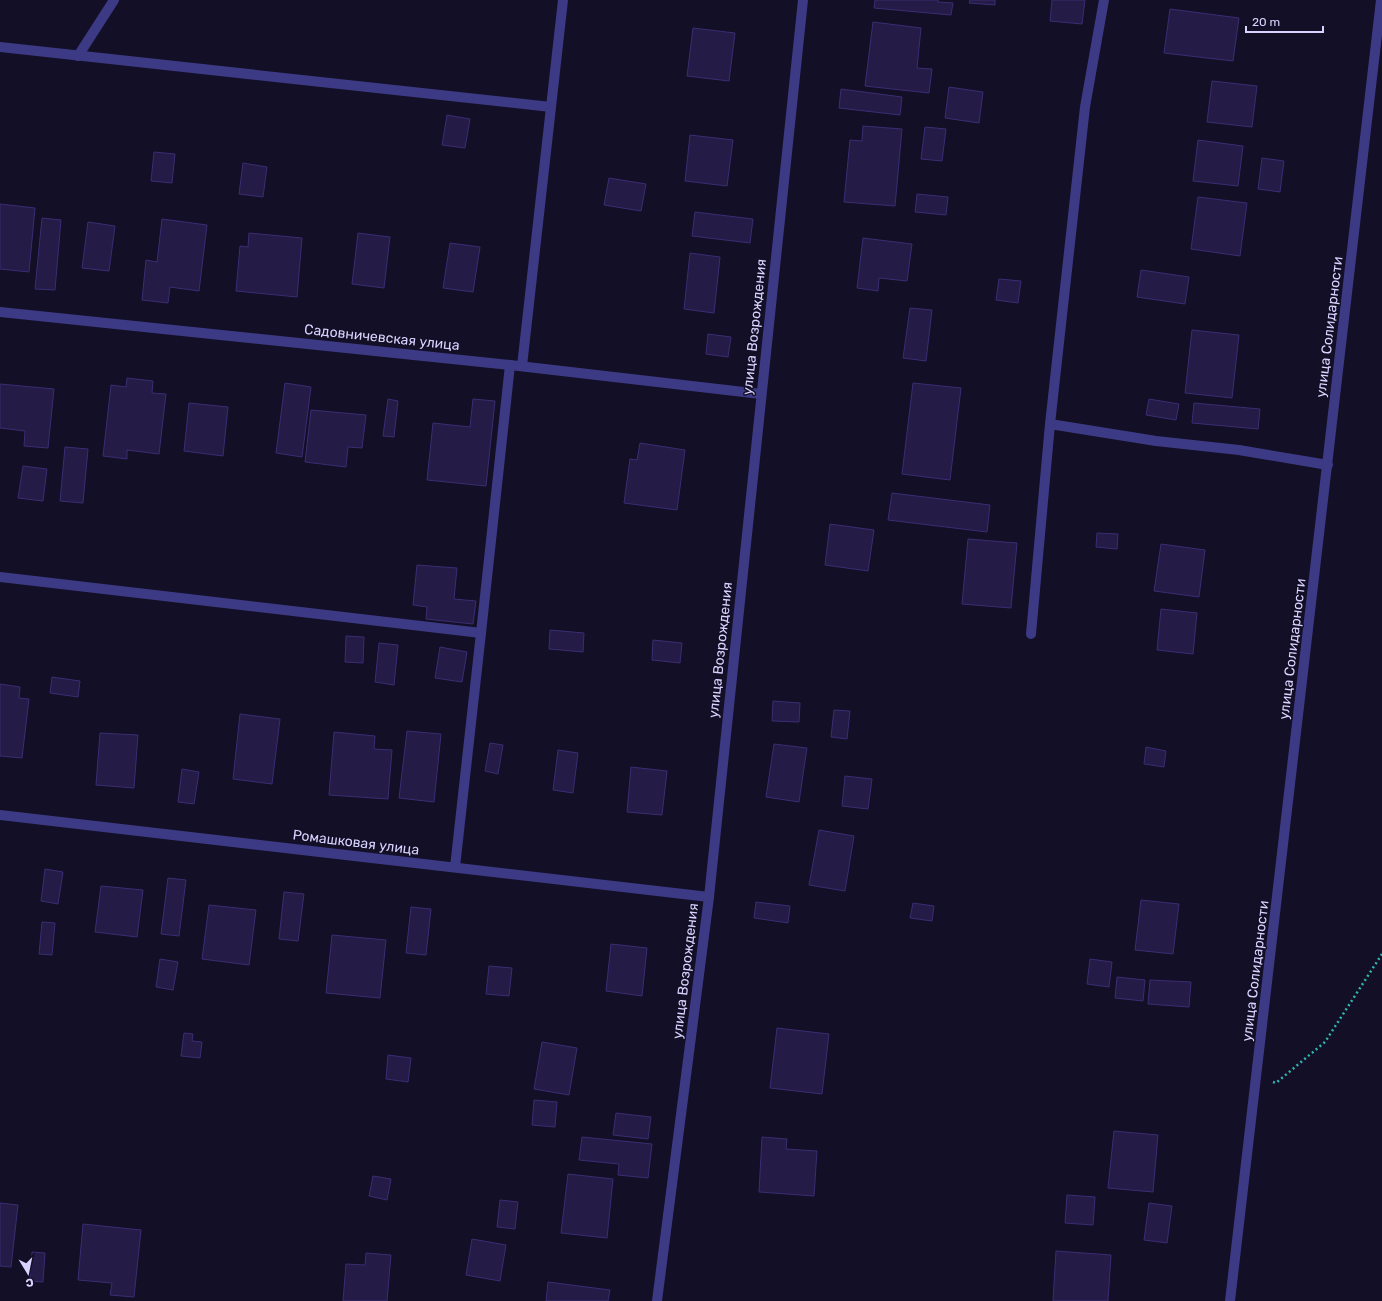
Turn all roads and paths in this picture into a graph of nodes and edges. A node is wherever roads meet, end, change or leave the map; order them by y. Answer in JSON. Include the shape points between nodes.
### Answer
{"nodes":[{"id":1,"x":114,"y":0,"type":"edge"},
{"id":2,"x":563,"y":0,"type":"edge"},
{"id":3,"x":803,"y":0,"type":"edge"},
{"id":4,"x":1104,"y":0,"type":"edge"},
{"id":5,"x":1381,"y":0,"type":"edge"},
{"id":6,"x":0,"y":47,"type":"edge"},
{"id":7,"x":78,"y":56,"type":"junction"},
{"id":8,"x":551,"y":107,"type":"junction"},
{"id":9,"x":0,"y":312,"type":"edge"},
{"id":10,"x":510,"y":365,"type":"junction"},
{"id":11,"x":522,"y":366,"type":"junction"},
{"id":12,"x":761,"y":394,"type":"junction"},
{"id":13,"x":1050,"y":424,"type":"junction"},
{"id":14,"x":1328,"y":465,"type":"junction"},
{"id":15,"x":0,"y":577,"type":"edge"},
{"id":16,"x":481,"y":632,"type":"junction"},
{"id":17,"x":1031,"y":634,"type":"dead end"},
{"id":18,"x":0,"y":815,"type":"edge"},
{"id":19,"x":455,"y":868,"type":"junction"},
{"id":20,"x":709,"y":897,"type":"junction"},
{"id":21,"x":1382,"y":954,"type":"edge"},
{"id":22,"x":1257,"y":1080,"type":"junction"},
{"id":23,"x":657,"y":1301,"type":"edge"},
{"id":24,"x":1230,"y":1301,"type":"edge"}],
"edges":[{"from":1,"to":7,"type":"street"},
{"from":2,"to":8,"type":"street"},
{"from":3,"to":12,"type":"street","name":"улица Возрождения"},
{"from":4,"to":13,"type":"street","via":[[1085,107]]},
{"from":5,"to":14,"type":"street","name":"улица Солидарности"},
{"from":6,"to":7,"type":"street"},
{"from":7,"to":8,"type":"street"},
{"from":8,"to":11,"type":"street"},
{"from":9,"to":10,"type":"street","name":"Садовничевская улица"},
{"from":10,"to":11,"type":"street","name":"Садовничевская улица"},
{"from":10,"to":16,"type":"street"},
{"from":11,"to":12,"type":"street","name":"Садовничевская улица"},
{"from":12,"to":20,"type":"street","name":"улица Возрождения"},
{"from":13,"to":14,"type":"street"},
{"from":13,"to":17,"type":"street"},
{"from":14,"to":22,"type":"street","name":"улица Солидарности"},
{"from":15,"to":16,"type":"street"},
{"from":16,"to":19,"type":"street"},
{"from":18,"to":19,"type":"street","name":"Ромашковая улица"},
{"from":19,"to":20,"type":"street","name":"Ромашковая улица"},
{"from":20,"to":23,"type":"street","name":"улица Возрождения"},
{"from":21,"to":22,"type":"path","via":[[1324,1042],[1276,1083]]},
{"from":22,"to":24,"type":"street","name":"улица Солидарности"}]}
